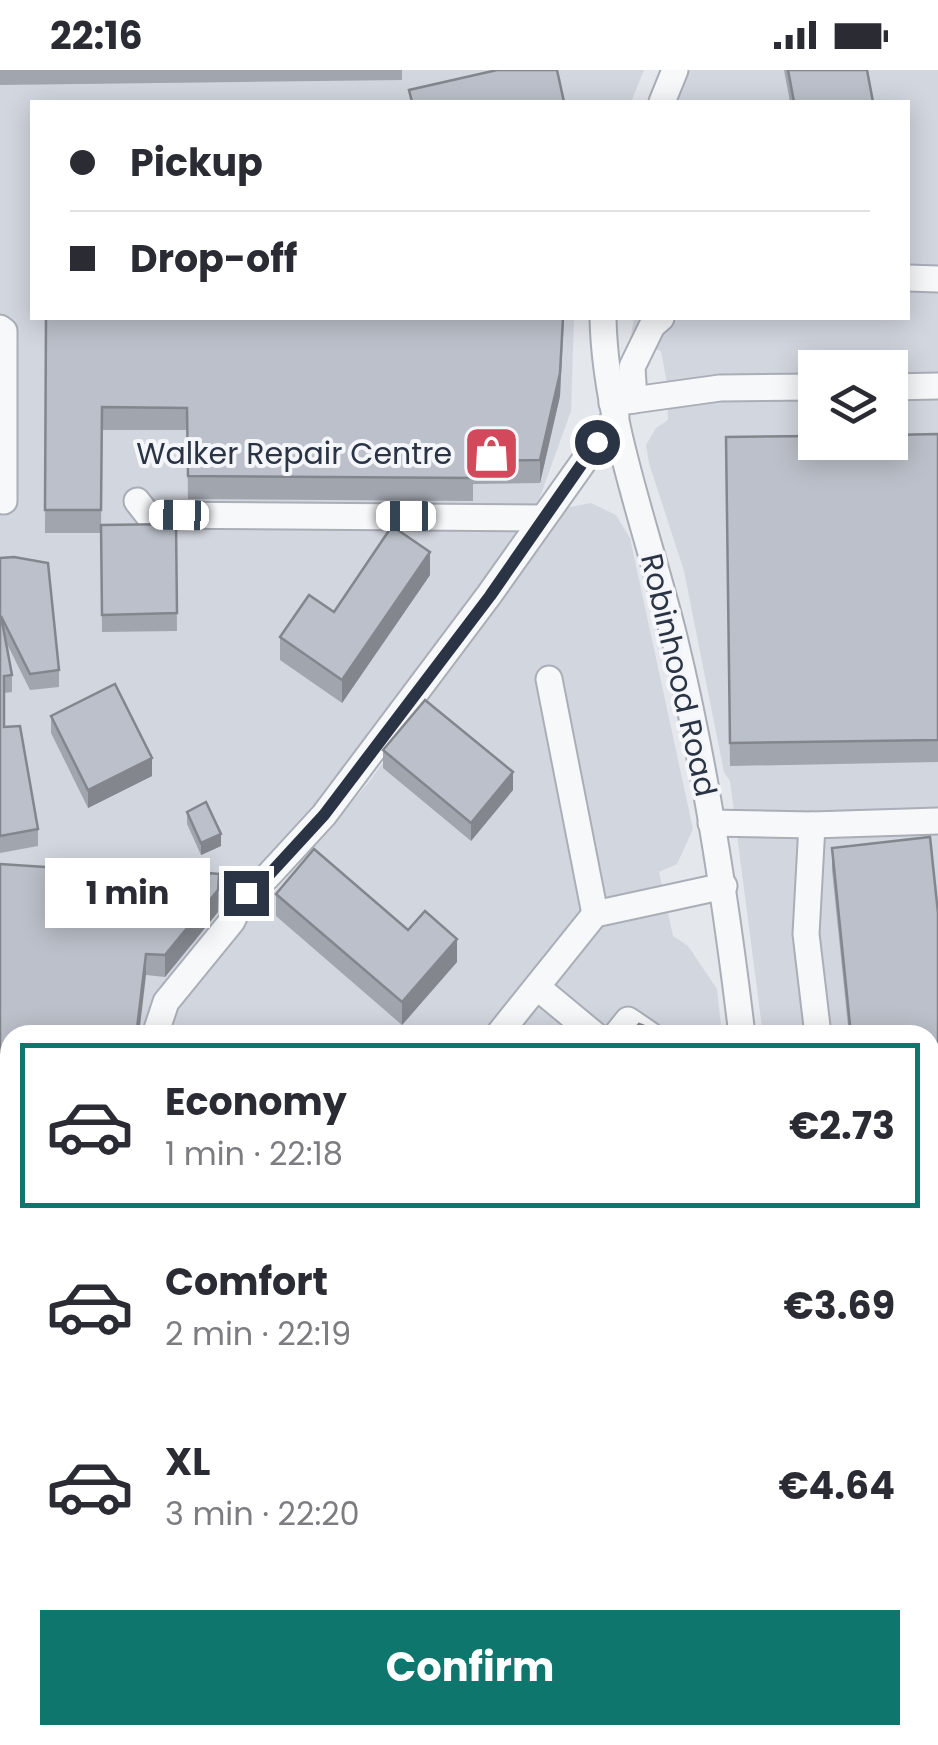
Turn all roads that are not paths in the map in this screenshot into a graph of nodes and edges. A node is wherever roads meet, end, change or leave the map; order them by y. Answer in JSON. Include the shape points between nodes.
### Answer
{"nodes":[{"id":1,"x":670,"y":72,"type":"edge"},
{"id":2,"x":663,"y":100,"type":"edge"},
{"id":3,"x":910,"y":278,"type":"edge"},
{"id":4,"x":938,"y":278,"type":"edge"},
{"id":5,"x":603,"y":320,"type":"edge"},
{"id":6,"x":659,"y":320,"type":"edge"},
{"id":7,"x":0,"y":328,"type":"edge"},
{"id":8,"x":938,"y":386,"type":"edge"},
{"id":9,"x":798,"y":387,"type":"edge"},
{"id":10,"x":908,"y":387,"type":"edge"},
{"id":11,"x":621,"y":406,"type":"junction"},
{"id":12,"x":4,"y":500,"type":"dead end"},
{"id":13,"x":136,"y":501,"type":"dead end"},
{"id":14,"x":542,"y":518,"type":"junction"},
{"id":15,"x":549,"y":679,"type":"dead end"},
{"id":16,"x":938,"y":820,"type":"edge"},
{"id":17,"x":711,"y":822,"type":"junction"},
{"id":18,"x":812,"y":825,"type":"junction"},
{"id":19,"x":724,"y":886,"type":"junction"},
{"id":20,"x":595,"y":914,"type":"junction"},
{"id":21,"x":537,"y":986,"type":"junction"},
{"id":22,"x":159,"y":1025,"type":"edge"},
{"id":23,"x":506,"y":1025,"type":"edge"},
{"id":24,"x":583,"y":1025,"type":"edge"},
{"id":25,"x":741,"y":1025,"type":"edge"},
{"id":26,"x":817,"y":1025,"type":"edge"}],
"edges":[{"from":1,"to":2,"type":"street"},
{"from":3,"to":4,"type":"street"},
{"from":5,"to":11,"type":"street","name":"Robinhood Road","via":[[604,362]]},
{"from":6,"to":11,"type":"street","via":[[632,367]]},
{"from":7,"to":12,"type":"street"},
{"from":8,"to":10,"type":"street"},
{"from":9,"to":11,"type":"street","via":[[720,388]]},
{"from":11,"to":14,"type":"street"},
{"from":11,"to":17,"type":"street","name":"Robinhood Road"},
{"from":13,"to":14,"type":"street","via":[[148,514]]},
{"from":14,"to":22,"type":"street","via":[[324,815],[246,893],[232,921],[166,1002]]},
{"from":15,"to":20,"type":"street"},
{"from":16,"to":18,"type":"street"},
{"from":17,"to":18,"type":"street"},
{"from":17,"to":19,"type":"street","name":"Robinhood Road"},
{"from":18,"to":26,"type":"street","via":[[806,934]]},
{"from":19,"to":20,"type":"street"},
{"from":19,"to":25,"type":"street","name":"Robinhood Road"},
{"from":20,"to":21,"type":"street"},
{"from":21,"to":23,"type":"street"},
{"from":21,"to":24,"type":"street"}]}
